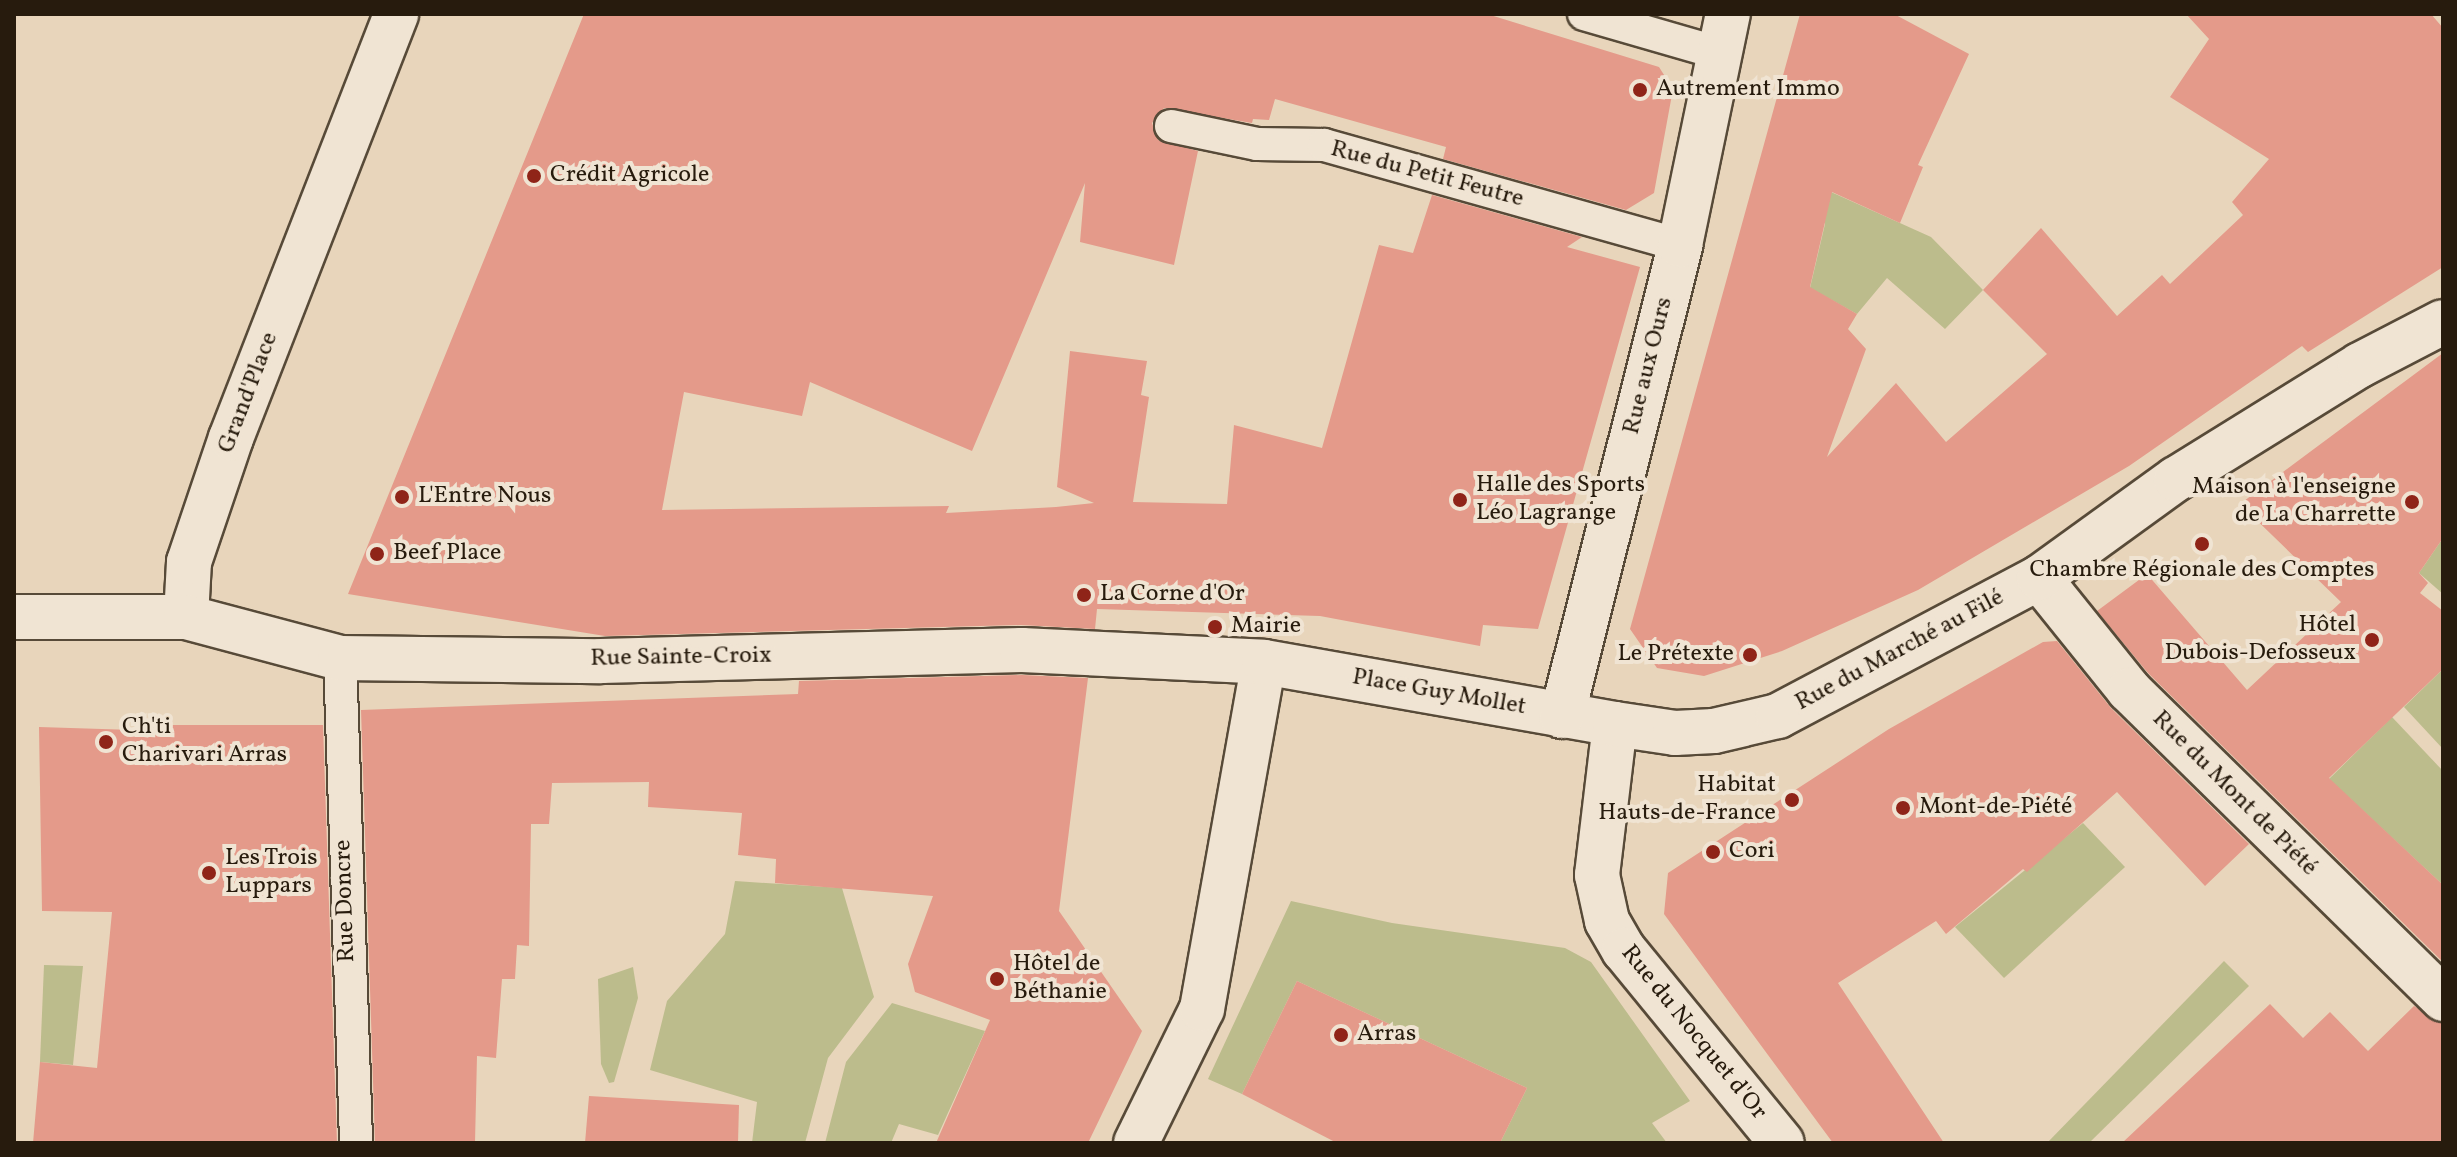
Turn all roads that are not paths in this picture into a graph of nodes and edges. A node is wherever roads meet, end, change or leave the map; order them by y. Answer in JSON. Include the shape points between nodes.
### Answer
{"nodes":[{"id":1,"x":396,"y":14,"type":"edge"},
{"id":2,"x":1584,"y":14,"type":"edge"},
{"id":3,"x":1723,"y":34,"type":"edge"},
{"id":4,"x":1171,"y":126,"type":"dead end"},
{"id":5,"x":1680,"y":245,"type":"junction"},
{"id":6,"x":2443,"y":322,"type":"edge"},
{"id":7,"x":2039,"y":578,"type":"junction"},
{"id":8,"x":14,"y":617,"type":"edge"},
{"id":9,"x":186,"y":617,"type":"junction"},
{"id":10,"x":1022,"y":650,"type":"joint"},
{"id":11,"x":340,"y":658,"type":"junction"},
{"id":12,"x":1264,"y":662,"type":"junction"},
{"id":13,"x":1562,"y":716,"type":"junction"},
{"id":14,"x":1615,"y":724,"type":"junction"},
{"id":15,"x":2443,"y":999,"type":"edge"},
{"id":16,"x":356,"y":1143,"type":"edge"},
{"id":17,"x":1136,"y":1143,"type":"edge"},
{"id":18,"x":1782,"y":1143,"type":"edge"}],
"edges":[{"from":1,"to":9,"type":"street","name":"Grand'Place","via":[[231,438],[189,562]]},
{"from":2,"to":3,"type":"lane"},
{"from":3,"to":5,"type":"street","name":"Rue aux Ours"},
{"from":4,"to":5,"type":"lane","name":"Rue du Petit Feutre","via":[[1257,144],[1324,145]]},
{"from":5,"to":13,"type":"street","name":"Rue aux Ours"},
{"from":6,"to":7,"type":"street","name":"Rue du Marché au Filé","via":[[2360,365],[2176,479]]},
{"from":7,"to":14,"type":"street","name":"Rue du Marché au Filé","via":[[1778,716],[1714,731],[1675,733]]},
{"from":7,"to":15,"type":"street","name":"Rue du Mont de Piété","via":[[2129,690]]},
{"from":8,"to":9,"type":"street"},
{"from":9,"to":11,"type":"street","name":"Rue Sainte-Croix"},
{"from":10,"to":11,"type":"street","name":"Rue Sainte-Croix","via":[[601,661]]},
{"from":10,"to":12,"type":"street","name":"Place Guy Mollet"},
{"from":11,"to":16,"type":"lane","name":"Rue Doncre"},
{"from":12,"to":13,"type":"street","name":"Place Guy Mollet"},
{"from":12,"to":17,"type":"street","via":[[1202,1009]]},
{"from":13,"to":14,"type":"street","name":"Place Guy Mollet"},
{"from":14,"to":18,"type":"street","name":"Rue du Nocquet d'Or","via":[[1598,863],[1607,921],[1624,950]]}]}
